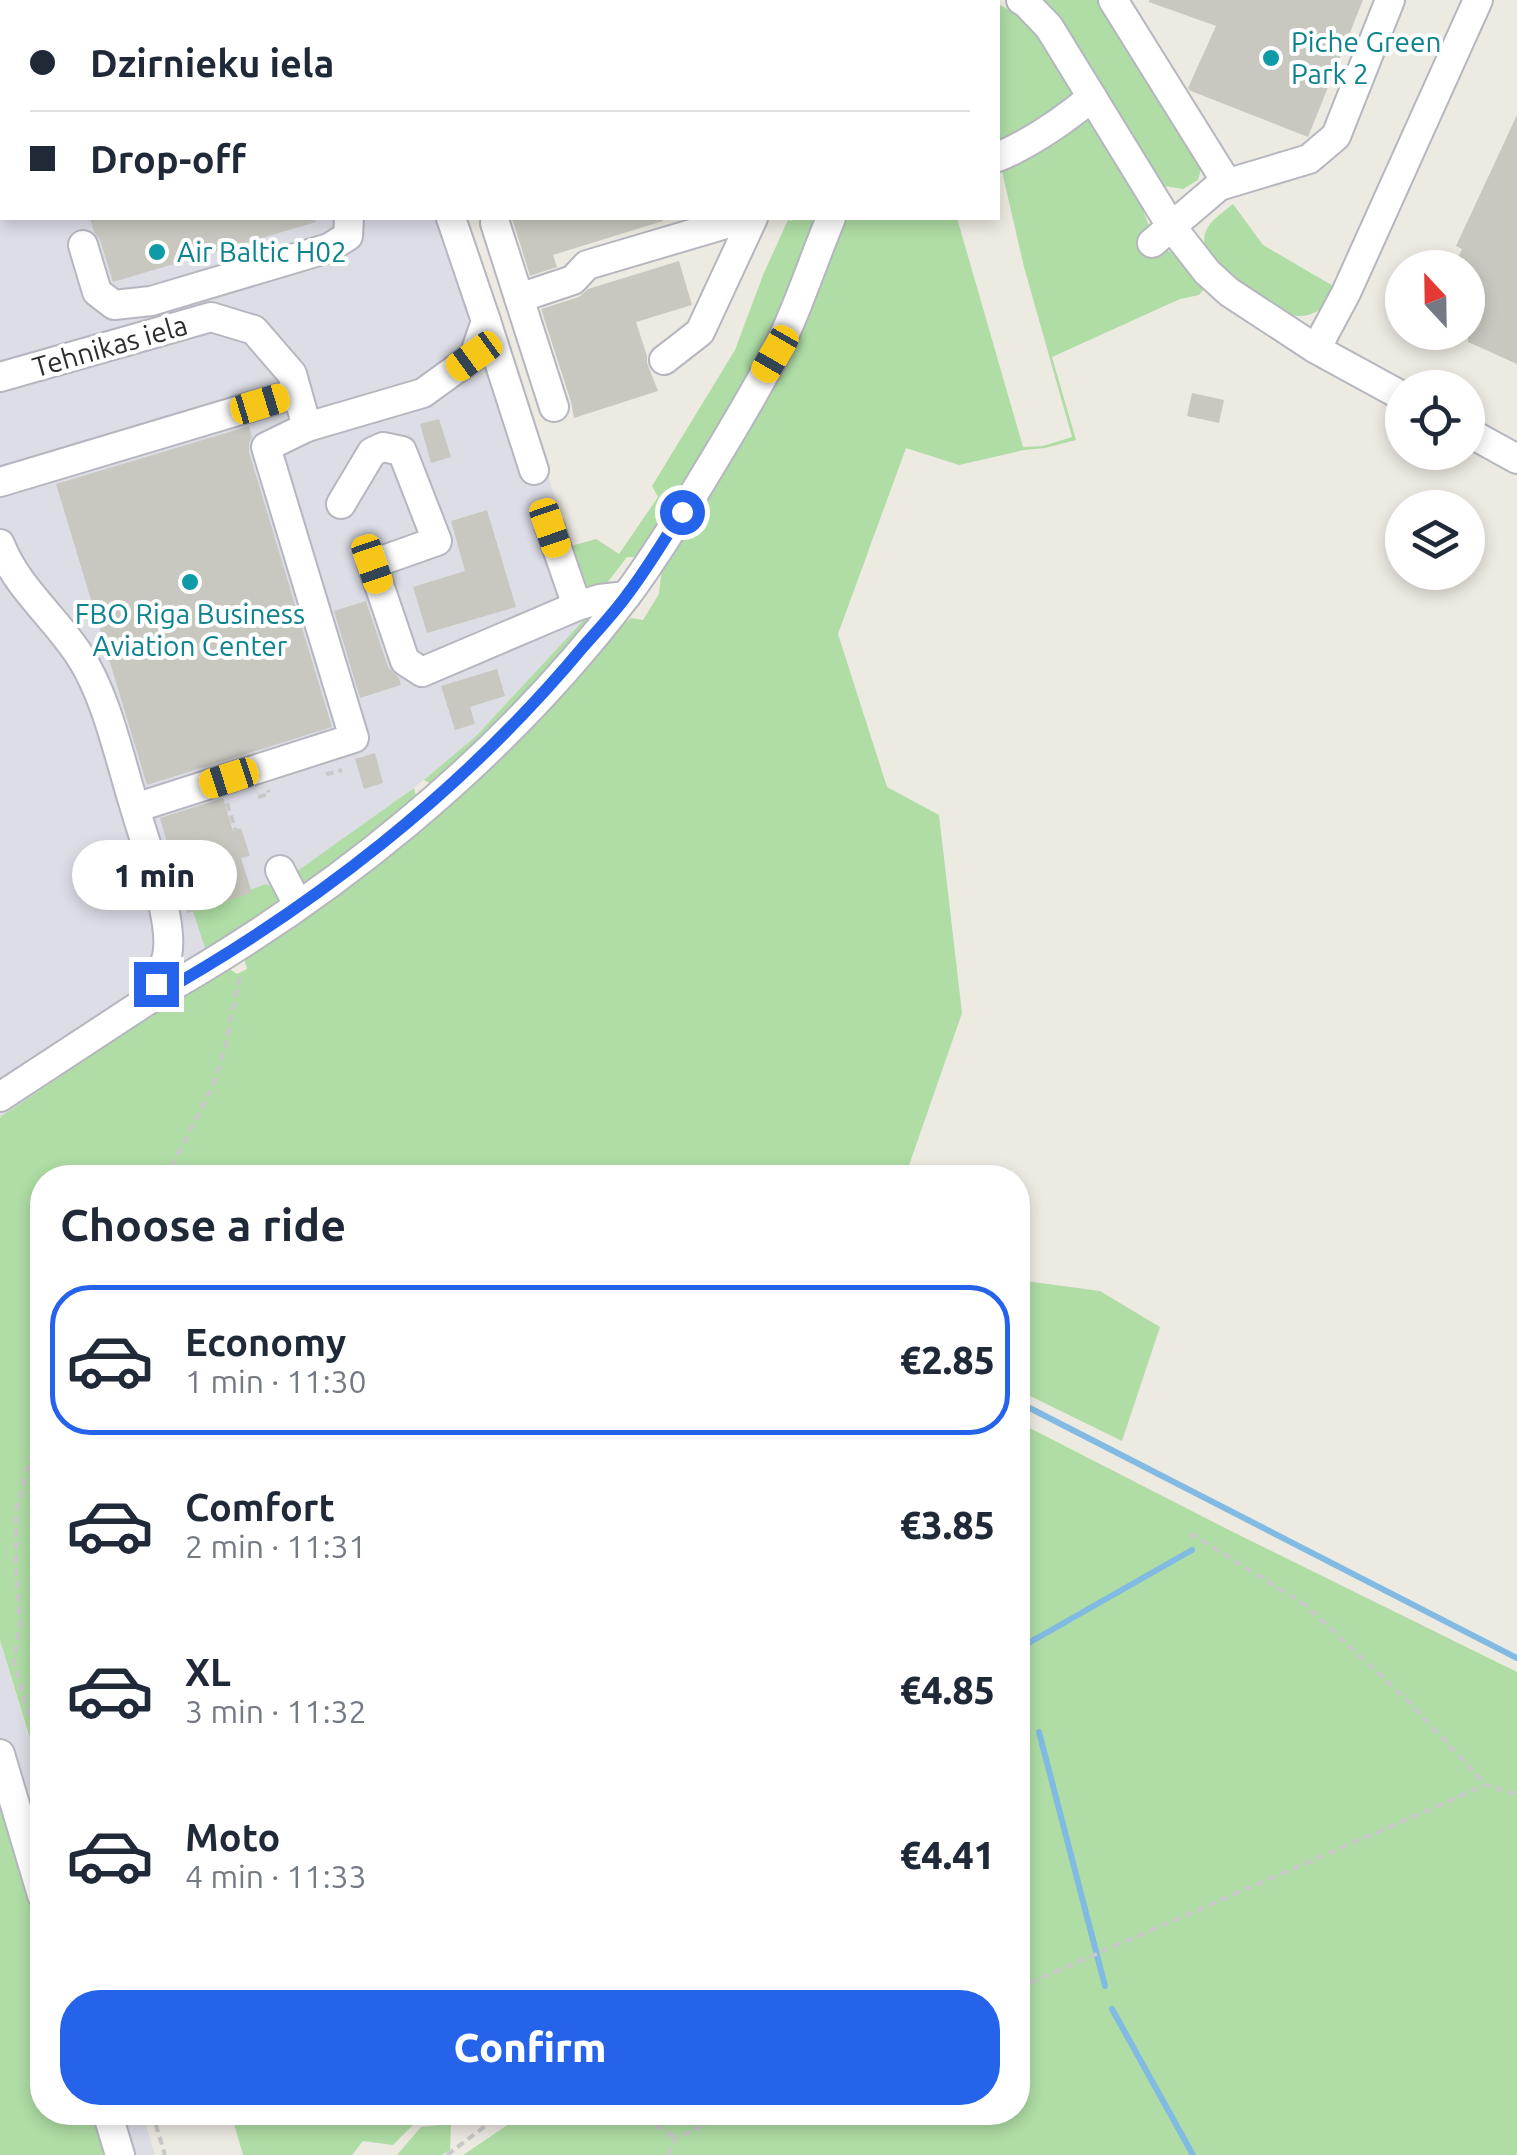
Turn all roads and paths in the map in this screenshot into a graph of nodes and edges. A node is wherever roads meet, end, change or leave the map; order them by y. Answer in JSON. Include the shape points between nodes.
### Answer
{"nodes":[{"id":1,"x":1020,"y":0,"type":"edge"},
{"id":2,"x":1112,"y":0,"type":"edge"},
{"id":3,"x":1390,"y":0,"type":"edge"},
{"id":4,"x":1478,"y":0,"type":"edge"},
{"id":5,"x":1092,"y":96,"type":"junction"},
{"id":6,"x":1000,"y":157,"type":"edge"},
{"id":7,"x":1220,"y":186,"type":"junction"},
{"id":8,"x":349,"y":220,"type":"edge"},
{"id":9,"x":452,"y":220,"type":"edge"},
{"id":10,"x":742,"y":220,"type":"edge"},
{"id":11,"x":748,"y":220,"type":"edge"},
{"id":12,"x":830,"y":220,"type":"edge"},
{"id":13,"x":495,"y":223,"type":"dead end"},
{"id":14,"x":1162,"y":234,"type":"junction"},
{"id":15,"x":83,"y":245,"type":"dead end"},
{"id":16,"x":519,"y":298,"type":"junction"},
{"id":17,"x":486,"y":321,"type":"junction"},
{"id":18,"x":1316,"y":349,"type":"junction"},
{"id":19,"x":664,"y":360,"type":"dead end"},
{"id":20,"x":0,"y":377,"type":"edge"},
{"id":21,"x":1385,"y":387,"type":"edge"},
{"id":22,"x":297,"y":394,"type":"junction"},
{"id":23,"x":554,"y":407,"type":"dead end"},
{"id":24,"x":307,"y":427,"type":"junction"},
{"id":25,"x":1485,"y":441,"type":"edge"},
{"id":26,"x":1517,"y":459,"type":"edge"},
{"id":27,"x":534,"y":470,"type":"dead end"},
{"id":28,"x":0,"y":482,"type":"edge"},
{"id":29,"x":342,"y":504,"type":"dead end"},
{"id":30,"x":550,"y":528,"type":"dead end"},
{"id":31,"x":0,"y":544,"type":"edge"},
{"id":32,"x":626,"y":596,"type":"junction"},
{"id":33,"x":577,"y":606,"type":"junction"},
{"id":34,"x":267,"y":785,"type":"dead end"},
{"id":35,"x":258,"y":797,"type":"dead end"},
{"id":36,"x":135,"y":808,"type":"junction"},
{"id":37,"x":280,"y":870,"type":"dead end"},
{"id":38,"x":298,"y":905,"type":"junction"},
{"id":39,"x":236,"y":962,"type":"junction"},
{"id":40,"x":148,"y":1000,"type":"junction"},
{"id":41,"x":0,"y":1097,"type":"edge"},
{"id":42,"x":173,"y":1165,"type":"edge"},
{"id":43,"x":30,"y":1459,"type":"edge"},
{"id":44,"x":1190,"y":1532,"type":"dead end"},
{"id":45,"x":30,"y":1719,"type":"edge"},
{"id":46,"x":0,"y":1754,"type":"edge"},
{"id":47,"x":1486,"y":1785,"type":"junction"},
{"id":48,"x":1517,"y":1795,"type":"edge"},
{"id":49,"x":30,"y":1855,"type":"edge"},
{"id":50,"x":1030,"y":1983,"type":"edge"},
{"id":51,"x":111,"y":2125,"type":"edge"},
{"id":52,"x":156,"y":2125,"type":"edge"},
{"id":53,"x":487,"y":2125,"type":"edge"},
{"id":54,"x":655,"y":2125,"type":"edge"},
{"id":55,"x":705,"y":2125,"type":"edge"},
{"id":56,"x":676,"y":2138,"type":"junction"},
{"id":57,"x":120,"y":2155,"type":"edge"},
{"id":58,"x":165,"y":2155,"type":"edge"},
{"id":59,"x":447,"y":2155,"type":"edge"},
{"id":60,"x":668,"y":2155,"type":"edge"}],
"edges":[{"from":1,"to":5,"type":"street","via":[[1050,27]]},
{"from":2,"to":7,"type":"street","via":[[1222,175]]},
{"from":3,"to":7,"type":"street","via":[[1336,136],[1309,159]]},
{"from":4,"to":18,"type":"street"},
{"from":5,"to":6,"type":"street"},
{"from":5,"to":14,"type":"street"},
{"from":7,"to":14,"type":"street"},
{"from":8,"to":15,"type":"street","via":[[348,236],[329,248],[151,301],[114,305],[98,292]]},
{"from":9,"to":17,"type":"street"},
{"from":10,"to":16,"type":"street","via":[[588,265],[573,280]]},
{"from":11,"to":19,"type":"street","via":[[700,332]]},
{"from":12,"to":32,"type":"street","via":[[775,354]]},
{"from":13,"to":16,"type":"street"},
{"from":14,"to":18,"type":"street","via":[[1229,292]]},
{"from":16,"to":23,"type":"street"},
{"from":17,"to":24,"type":"street","via":[[474,356],[423,393]]},
{"from":17,"to":27,"type":"street"},
{"from":18,"to":21,"type":"street"},
{"from":20,"to":22,"type":"street","name":"Tehnikas iela","via":[[211,316],[254,330],[292,374]]},
{"from":22,"to":24,"type":"street","name":"Tehnikas iela"},
{"from":22,"to":28,"type":"street"},
{"from":24,"to":36,"type":"street","via":[[266,447],[354,738]]},
{"from":25,"to":26,"type":"street"},
{"from":29,"to":33,"type":"street","via":[[372,452],[402,451],[436,541],[372,564],[405,660],[422,672]]},
{"from":30,"to":33,"type":"street"},
{"from":31,"to":36,"type":"street","via":[[22,586],[94,680]]},
{"from":32,"to":33,"type":"street"},
{"from":32,"to":38,"type":"street","via":[[543,695],[470,768]]},
{"from":34,"to":35,"type":"path","via":[[269,794]]},
{"from":36,"to":40,"type":"street","via":[[170,942]]},
{"from":37,"to":38,"type":"street"},
{"from":38,"to":39,"type":"street"},
{"from":39,"to":40,"type":"street","via":[[202,970]]},
{"from":39,"to":42,"type":"path","via":[[214,1084]]},
{"from":40,"to":41,"type":"street"},
{"from":43,"to":45,"type":"path","via":[[17,1506],[20,1622],[14,1661]]},
{"from":44,"to":47,"type":"path","via":[[1304,1604]]},
{"from":46,"to":49,"type":"street"},
{"from":47,"to":48,"type":"path"},
{"from":47,"to":50,"type":"path"},
{"from":51,"to":57,"type":"street"},
{"from":52,"to":58,"type":"path"},
{"from":53,"to":59,"type":"path"},
{"from":54,"to":56,"type":"path"},
{"from":55,"to":56,"type":"path"},
{"from":56,"to":60,"type":"path"}]}
